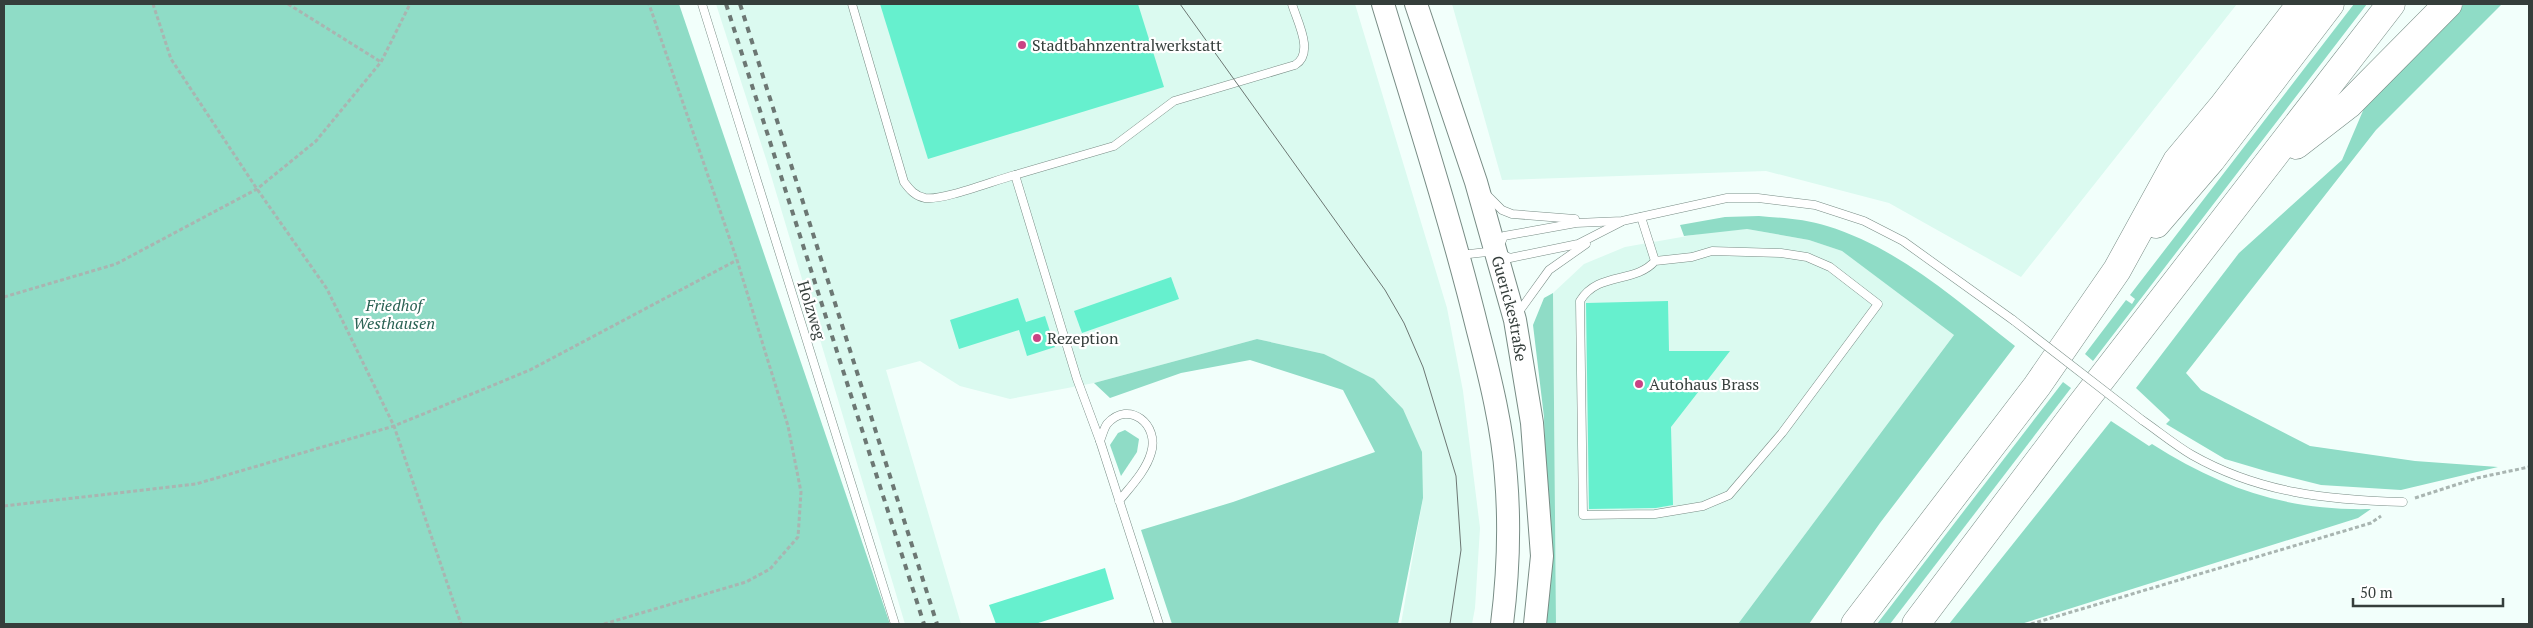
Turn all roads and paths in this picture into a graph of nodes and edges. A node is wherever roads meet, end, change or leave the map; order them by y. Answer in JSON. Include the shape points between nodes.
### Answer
{"nodes":[{"id":1,"x":153,"y":4,"type":"edge"},
{"id":2,"x":288,"y":4,"type":"edge"},
{"id":3,"x":410,"y":4,"type":"edge"},
{"id":4,"x":649,"y":4,"type":"edge"},
{"id":5,"x":702,"y":4,"type":"edge"},
{"id":6,"x":852,"y":4,"type":"edge"},
{"id":7,"x":1292,"y":4,"type":"edge"},
{"id":8,"x":1383,"y":4,"type":"edge"},
{"id":9,"x":1416,"y":4,"type":"edge"},
{"id":10,"x":2282,"y":4,"type":"edge"},
{"id":11,"x":2301,"y":4,"type":"edge"},
{"id":12,"x":2330,"y":4,"type":"edge"},
{"id":13,"x":2391,"y":4,"type":"edge"},
{"id":14,"x":2448,"y":4,"type":"edge"},
{"id":15,"x":381,"y":62,"type":"junction"},
{"id":16,"x":2177,"y":161,"type":"junction"},
{"id":17,"x":2267,"y":167,"type":"junction"},
{"id":18,"x":1015,"y":175,"type":"junction"},
{"id":19,"x":1476,"y":182,"type":"junction"},
{"id":20,"x":257,"y":189,"type":"junction"},
{"id":21,"x":1641,"y":217,"type":"junction"},
{"id":22,"x":1622,"y":221,"type":"junction"},
{"id":23,"x":1496,"y":251,"type":"junction"},
{"id":24,"x":1460,"y":255,"type":"junction"},
{"id":25,"x":737,"y":260,"type":"junction"},
{"id":26,"x":1655,"y":261,"type":"junction"},
{"id":27,"x":2117,"y":270,"type":"junction"},
{"id":28,"x":4,"y":297,"type":"edge"},
{"id":29,"x":1515,"y":320,"type":"junction"},
{"id":30,"x":394,"y":426,"type":"junction"},
{"id":31,"x":1100,"y":442,"type":"junction"},
{"id":32,"x":2529,"y":467,"type":"edge"},
{"id":33,"x":1119,"y":502,"type":"junction"},
{"id":34,"x":2403,"y":502,"type":"junction"},
{"id":35,"x":4,"y":506,"type":"edge"},
{"id":36,"x":461,"y":624,"type":"edge"},
{"id":37,"x":604,"y":624,"type":"edge"},
{"id":38,"x":895,"y":624,"type":"edge"},
{"id":39,"x":1159,"y":624,"type":"edge"},
{"id":40,"x":1502,"y":624,"type":"edge"},
{"id":41,"x":1535,"y":624,"type":"edge"},
{"id":42,"x":1855,"y":624,"type":"edge"},
{"id":43,"x":1916,"y":624,"type":"edge"},
{"id":44,"x":2031,"y":624,"type":"edge"}],
"edges":[{"from":1,"to":20,"type":"path","via":[[171,59]]},
{"from":2,"to":15,"type":"path"},
{"from":3,"to":15,"type":"path"},
{"from":4,"to":25,"type":"path"},
{"from":5,"to":38,"type":"lane","name":"Holzweg"},
{"from":6,"to":18,"type":"lane","via":[[904,182],[910,190],[918,196],[935,198]]},
{"from":7,"to":18,"type":"lane","via":[[1305,46],[1303,58],[1295,65],[1174,100],[1114,146]]},
{"from":8,"to":24,"type":"main road"},
{"from":9,"to":19,"type":"main road","name":"Guerickestraße"},
{"from":10,"to":16,"type":"highway","via":[[2214,99]]},
{"from":11,"to":16,"type":"highway"},
{"from":12,"to":27,"type":"highway","via":[[2211,160]]},
{"from":13,"to":17,"type":"highway"},
{"from":14,"to":17,"type":"highway","via":[[2349,104]]},
{"from":15,"to":20,"type":"path","via":[[316,141]]},
{"from":16,"to":27,"type":"highway"},
{"from":17,"to":43,"type":"highway","via":[[2081,405]]},
{"from":18,"to":31,"type":"lane","via":[[1077,379]]},
{"from":19,"to":22,"type":"lane","via":[[1498,206],[1512,214]]},
{"from":19,"to":23,"type":"main road","name":"Guerickestraße"},
{"from":20,"to":28,"type":"path","via":[[116,264]]},
{"from":20,"to":30,"type":"path","via":[[327,289]]},
{"from":21,"to":22,"type":"lane"},
{"from":21,"to":26,"type":"lane"},
{"from":21,"to":34,"type":"lane","bridge":true,"via":[[1727,198],[1758,198],[1815,205],[1864,221],[1903,241],[2192,455],[2281,491],[2340,500]]},
{"from":22,"to":23,"type":"lane","via":[[1578,244],[1510,258]]},
{"from":22,"to":23,"type":"lane","via":[[1576,223],[1504,236]]},
{"from":22,"to":29,"type":"lane","via":[[1549,270]]},
{"from":23,"to":24,"type":"lane"},
{"from":23,"to":29,"type":"main road","name":"Guerickestraße"},
{"from":24,"to":40,"type":"main road","via":[[1486,364],[1506,475],[1508,537]]},
{"from":25,"to":30,"type":"path","via":[[530,370]]},
{"from":25,"to":37,"type":"path","via":[[788,426],[801,492],[798,537],[770,569],[746,582]]},
{"from":26,"to":26,"type":"lane","via":[[1650,267],[1596,284],[1586,290],[1580,301],[1583,515],[1655,514],[1702,506],[1729,495],[1782,433],[1878,304],[1830,267],[1807,257],[1712,251]]},
{"from":27,"to":42,"type":"highway","via":[[2037,386]]},
{"from":29,"to":41,"type":"main road","name":"Guerickestraße","via":[[1532,422],[1542,556]]},
{"from":30,"to":35,"type":"path","via":[[196,484]]},
{"from":30,"to":36,"type":"path"},
{"from":31,"to":33,"type":"lane"},
{"from":31,"to":33,"type":"lane","via":[[1106,424],[1118,415],[1131,414],[1144,420],[1151,429],[1154,442],[1151,454]]},
{"from":32,"to":34,"type":"path","via":[[2477,478]]},
{"from":33,"to":39,"type":"lane"},
{"from":34,"to":44,"type":"path","via":[[2371,523]]}]}
